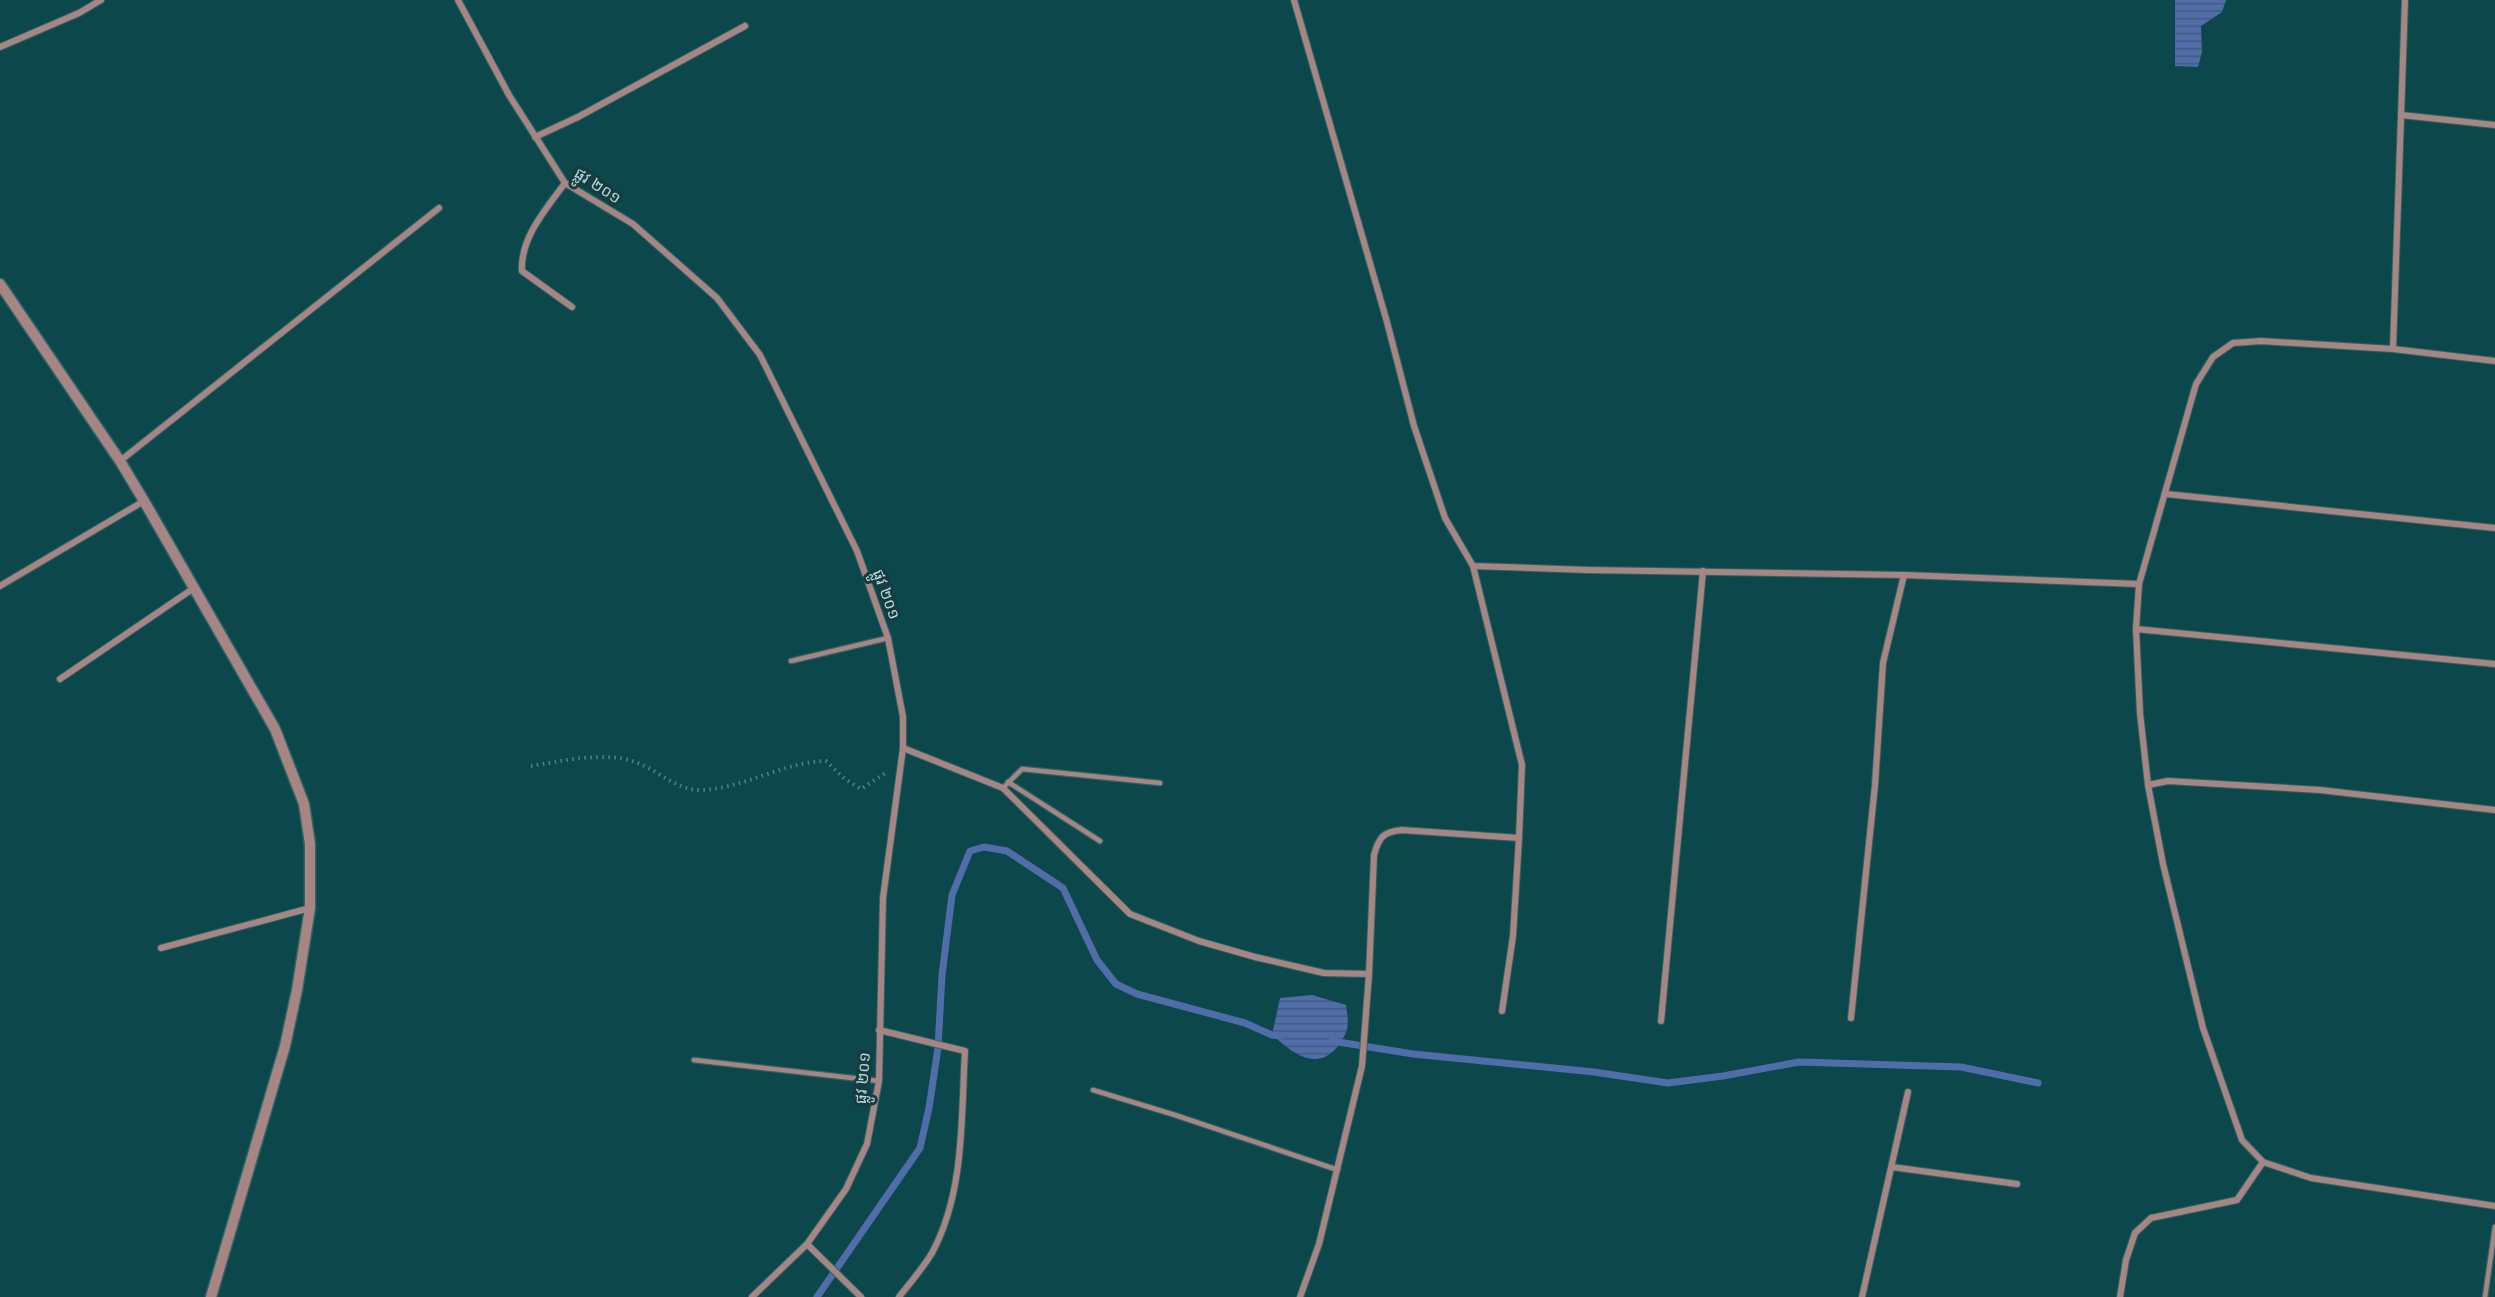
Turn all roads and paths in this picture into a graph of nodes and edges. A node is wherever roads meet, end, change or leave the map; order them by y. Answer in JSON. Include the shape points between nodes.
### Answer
{"nodes":[{"id":1,"x":102,"y":0,"type":"edge"},
{"id":2,"x":458,"y":0,"type":"edge"},
{"id":3,"x":1294,"y":0,"type":"edge"},
{"id":4,"x":2405,"y":0,"type":"edge"},
{"id":5,"x":745,"y":26,"type":"dead end"},
{"id":6,"x":0,"y":47,"type":"edge"},
{"id":7,"x":2402,"y":115,"type":"junction"},
{"id":8,"x":2495,"y":125,"type":"edge"},
{"id":9,"x":535,"y":137,"type":"junction"},
{"id":10,"x":565,"y":183,"type":"junction"},
{"id":11,"x":439,"y":208,"type":"dead end"},
{"id":12,"x":0,"y":284,"type":"edge"},
{"id":13,"x":572,"y":307,"type":"dead end"},
{"id":14,"x":2393,"y":349,"type":"junction"},
{"id":15,"x":2495,"y":361,"type":"edge"},
{"id":16,"x":120,"y":461,"type":"junction"},
{"id":17,"x":2166,"y":494,"type":"junction"},
{"id":18,"x":144,"y":501,"type":"junction"},
{"id":19,"x":2495,"y":528,"type":"edge"},
{"id":20,"x":1473,"y":566,"type":"junction"},
{"id":21,"x":1703,"y":571,"type":"junction"},
{"id":22,"x":1904,"y":574,"type":"junction"},
{"id":23,"x":2139,"y":584,"type":"junction"},
{"id":24,"x":0,"y":586,"type":"edge"},
{"id":25,"x":195,"y":588,"type":"junction"},
{"id":26,"x":2136,"y":629,"type":"junction"},
{"id":27,"x":888,"y":638,"type":"junction"},
{"id":28,"x":791,"y":661,"type":"dead end"},
{"id":29,"x":2495,"y":664,"type":"edge"},
{"id":30,"x":60,"y":679,"type":"dead end"},
{"id":31,"x":903,"y":748,"type":"junction"},
{"id":32,"x":901,"y":765,"type":"junction"},
{"id":33,"x":531,"y":766,"type":"dead end"},
{"id":34,"x":1008,"y":782,"type":"junction"},
{"id":35,"x":1160,"y":783,"type":"dead end"},
{"id":36,"x":2148,"y":785,"type":"junction"},
{"id":37,"x":1002,"y":788,"type":"junction"},
{"id":38,"x":2495,"y":810,"type":"edge"},
{"id":39,"x":1519,"y":838,"type":"junction"},
{"id":40,"x":1100,"y":841,"type":"dead end"},
{"id":41,"x":310,"y":908,"type":"junction"},
{"id":42,"x":161,"y":948,"type":"dead end"},
{"id":43,"x":1370,"y":974,"type":"junction"},
{"id":44,"x":1502,"y":1011,"type":"dead end"},
{"id":45,"x":1851,"y":1018,"type":"dead end"},
{"id":46,"x":1661,"y":1021,"type":"dead end"},
{"id":47,"x":879,"y":1030,"type":"junction"},
{"id":48,"x":694,"y":1060,"type":"dead end"},
{"id":49,"x":879,"y":1081,"type":"junction"},
{"id":50,"x":1093,"y":1090,"type":"dead end"},
{"id":51,"x":1908,"y":1092,"type":"dead end"},
{"id":52,"x":2263,"y":1162,"type":"junction"},
{"id":53,"x":1892,"y":1167,"type":"junction"},
{"id":54,"x":1338,"y":1170,"type":"junction"},
{"id":55,"x":2017,"y":1184,"type":"dead end"},
{"id":56,"x":2495,"y":1206,"type":"edge"},
{"id":57,"x":2495,"y":1227,"type":"edge"},
{"id":58,"x":807,"y":1244,"type":"junction"},
{"id":59,"x":211,"y":1297,"type":"edge"},
{"id":60,"x":752,"y":1297,"type":"edge"},
{"id":61,"x":861,"y":1297,"type":"edge"},
{"id":62,"x":899,"y":1297,"type":"edge"},
{"id":63,"x":1300,"y":1297,"type":"edge"},
{"id":64,"x":1862,"y":1297,"type":"edge"},
{"id":65,"x":2120,"y":1297,"type":"edge"},
{"id":66,"x":2485,"y":1297,"type":"edge"}],
"edges":[{"from":1,"to":6,"type":"street"},
{"from":2,"to":9,"type":"street","name":"ផ្លូវ ២០១"},
{"from":3,"to":20,"type":"street","via":[[1413,426],[1446,518]]},
{"from":4,"to":7,"type":"street"},
{"from":5,"to":9,"type":"street"},
{"from":7,"to":8,"type":"street"},
{"from":7,"to":14,"type":"street"},
{"from":9,"to":10,"type":"street","name":"ផ្លូវ ២០១"},
{"from":10,"to":13,"type":"street","via":[[536,223],[522,260],[522,272]]},
{"from":10,"to":27,"type":"street","name":"ផ្លូវ ២០១","via":[[633,224],[717,298],[760,355],[857,551]]},
{"from":11,"to":16,"type":"street"},
{"from":12,"to":16,"type":"street"},
{"from":14,"to":15,"type":"street"},
{"from":14,"to":17,"type":"street","via":[[2261,340],[2232,343],[2212,357],[2196,384]]},
{"from":16,"to":18,"type":"street"},
{"from":17,"to":19,"type":"street"},
{"from":17,"to":23,"type":"street"},
{"from":18,"to":24,"type":"street"},
{"from":18,"to":25,"type":"street"},
{"from":20,"to":21,"type":"street"},
{"from":20,"to":39,"type":"street","via":[[1522,765]]},
{"from":21,"to":22,"type":"street"},
{"from":21,"to":46,"type":"street"},
{"from":22,"to":23,"type":"street"},
{"from":22,"to":45,"type":"street","via":[[1883,663]]},
{"from":23,"to":26,"type":"street"},
{"from":25,"to":30,"type":"street"},
{"from":25,"to":41,"type":"street","via":[[275,729],[304,804],[310,844]]},
{"from":26,"to":29,"type":"street"},
{"from":26,"to":36,"type":"street"},
{"from":27,"to":28,"type":"lane"},
{"from":27,"to":31,"type":"street","name":"ផ្លូវ ២០១","via":[[903,717]]},
{"from":31,"to":32,"type":"street","name":"ផ្លូវ ២០១"},
{"from":31,"to":37,"type":"street"},
{"from":32,"to":33,"type":"path","via":[[861,789],[826,760],[807,761],[741,783],[700,790],[675,784],[633,761],[581,758]]},
{"from":32,"to":47,"type":"street","name":"ផ្លូវ ២០១","via":[[883,898]]},
{"from":34,"to":35,"type":"lane","via":[[1022,769],[1034,769]]},
{"from":34,"to":37,"type":"lane"},
{"from":34,"to":40,"type":"lane"},
{"from":36,"to":38,"type":"street","via":[[2168,781],[2320,790]]},
{"from":36,"to":52,"type":"street","via":[[2203,1028],[2242,1140]]},
{"from":37,"to":43,"type":"street","via":[[1130,914],[1199,941],[1255,957],[1324,973]]},
{"from":39,"to":43,"type":"street","via":[[1402,830],[1380,837],[1374,855]]},
{"from":39,"to":44,"type":"street","via":[[1513,936]]},
{"from":41,"to":42,"type":"street"},
{"from":41,"to":59,"type":"street","via":[[285,1046]]},
{"from":43,"to":54,"type":"street","via":[[1362,1060]]},
{"from":47,"to":49,"type":"street","name":"ផ្លូវ ២០១"},
{"from":47,"to":62,"type":"street","via":[[965,1051],[958,1167],[947,1216],[932,1254]]},
{"from":48,"to":49,"type":"lane"},
{"from":49,"to":58,"type":"street","name":"ផ្លូវ ២០១","via":[[867,1144],[846,1189]]},
{"from":50,"to":54,"type":"lane"},
{"from":51,"to":53,"type":"street"},
{"from":52,"to":56,"type":"street","via":[[2311,1178]]},
{"from":52,"to":65,"type":"street","via":[[2237,1200],[2151,1218],[2135,1233]]},
{"from":53,"to":55,"type":"street"},
{"from":53,"to":64,"type":"street"},
{"from":54,"to":63,"type":"street","via":[[1319,1244]]},
{"from":57,"to":66,"type":"lane"},
{"from":58,"to":60,"type":"street","name":"ផ្លូវ ២០១"},
{"from":58,"to":61,"type":"street"}]}
